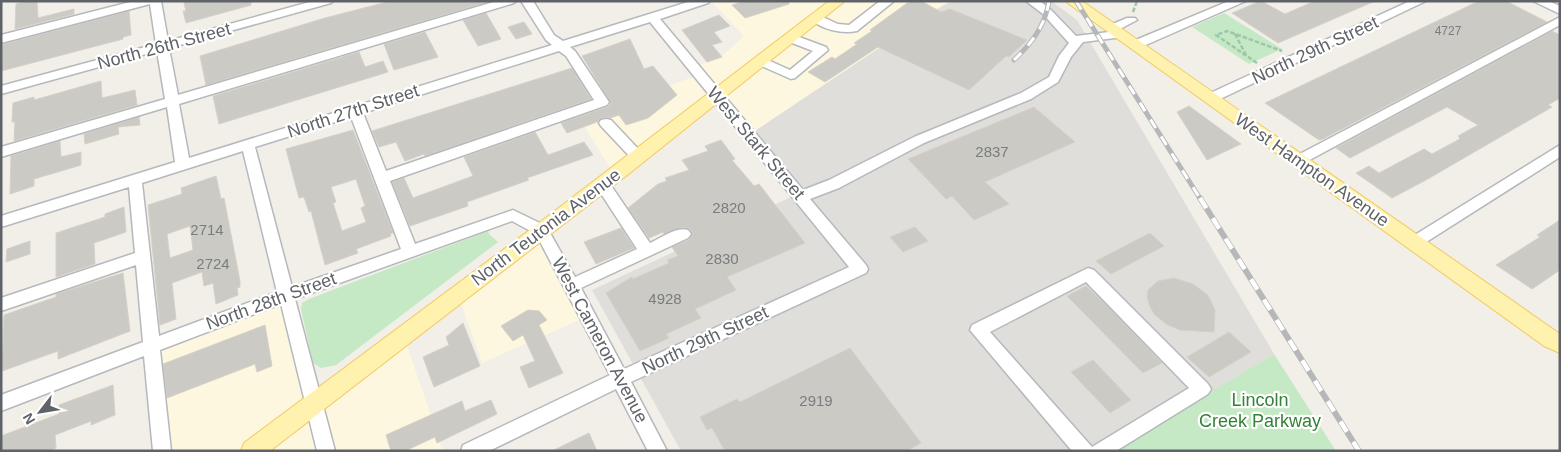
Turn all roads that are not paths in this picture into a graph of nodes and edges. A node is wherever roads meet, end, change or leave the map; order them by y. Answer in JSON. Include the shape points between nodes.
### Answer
{"nodes":[{"id":1,"x":148,"y":1,"type":"edge"},
{"id":2,"x":155,"y":1,"type":"edge"},
{"id":3,"x":326,"y":1,"type":"edge"},
{"id":4,"x":510,"y":1,"type":"edge"},
{"id":5,"x":527,"y":1,"type":"edge"},
{"id":6,"x":704,"y":1,"type":"edge"},
{"id":7,"x":838,"y":1,"type":"edge"},
{"id":8,"x":888,"y":1,"type":"edge"},
{"id":9,"x":1032,"y":1,"type":"edge"},
{"id":10,"x":1072,"y":1,"type":"edge"},
{"id":11,"x":1240,"y":1,"type":"edge"},
{"id":12,"x":1420,"y":1,"type":"edge"},
{"id":13,"x":1539,"y":1,"type":"edge"},
{"id":14,"x":1560,"y":11,"type":"edge"},
{"id":15,"x":652,"y":17,"type":"junction"},
{"id":16,"x":816,"y":18,"type":"junction"},
{"id":17,"x":1131,"y":20,"type":"dead end"},
{"id":18,"x":1560,"y":20,"type":"edge"},
{"id":19,"x":1115,"y":32,"type":"junction"},
{"id":20,"x":1,"y":38,"type":"edge"},
{"id":21,"x":791,"y":38,"type":"junction"},
{"id":22,"x":1076,"y":43,"type":"junction"},
{"id":23,"x":1135,"y":45,"type":"junction"},
{"id":24,"x":162,"y":46,"type":"junction"},
{"id":25,"x":561,"y":46,"type":"junction"},
{"id":26,"x":761,"y":61,"type":"junction"},
{"id":27,"x":1,"y":90,"type":"edge"},
{"id":28,"x":716,"y":95,"type":"junction"},
{"id":29,"x":1211,"y":98,"type":"junction"},
{"id":30,"x":172,"y":102,"type":"junction"},
{"id":31,"x":355,"y":110,"type":"junction"},
{"id":32,"x":606,"y":123,"type":"dead end"},
{"id":33,"x":248,"y":146,"type":"junction"},
{"id":34,"x":1560,"y":150,"type":"edge"},
{"id":35,"x":1,"y":152,"type":"edge"},
{"id":36,"x":638,"y":157,"type":"junction"},
{"id":37,"x":1299,"y":160,"type":"junction"},
{"id":38,"x":183,"y":165,"type":"junction"},
{"id":39,"x":382,"y":178,"type":"junction"},
{"id":40,"x":135,"y":180,"type":"junction"},
{"id":41,"x":603,"y":184,"type":"junction"},
{"id":42,"x":800,"y":196,"type":"junction"},
{"id":43,"x":1,"y":222,"type":"edge"},
{"id":44,"x":541,"y":230,"type":"junction"},
{"id":45,"x":683,"y":234,"type":"dead end"},
{"id":46,"x":1415,"y":242,"type":"junction"},
{"id":47,"x":647,"y":250,"type":"junction"},
{"id":48,"x":410,"y":251,"type":"junction"},
{"id":49,"x":143,"y":256,"type":"junction"},
{"id":50,"x":860,"y":269,"type":"joint"},
{"id":51,"x":572,"y":285,"type":"junction"},
{"id":52,"x":286,"y":296,"type":"junction"},
{"id":53,"x":1,"y":305,"type":"edge"},
{"id":54,"x":1558,"y":342,"type":"edge"},
{"id":55,"x":153,"y":345,"type":"junction"},
{"id":56,"x":620,"y":378,"type":"junction"},
{"id":57,"x":1,"y":403,"type":"edge"},
{"id":58,"x":315,"y":404,"type":"junction"},
{"id":59,"x":494,"y":446,"type":"edge"},
{"id":60,"x":162,"y":451,"type":"edge"},
{"id":61,"x":252,"y":451,"type":"edge"},
{"id":62,"x":326,"y":451,"type":"edge"},
{"id":63,"x":470,"y":451,"type":"edge"},
{"id":64,"x":658,"y":451,"type":"edge"},
{"id":65,"x":1084,"y":451,"type":"edge"},
{"id":66,"x":1099,"y":451,"type":"edge"}],
"edges":[{"from":1,"to":20,"type":"street"},
{"from":2,"to":24,"type":"street"},
{"from":3,"to":24,"type":"street","name":"North 26th Street"},
{"from":4,"to":30,"type":"street"},
{"from":5,"to":25,"type":"street","via":[[550,37]]},
{"from":6,"to":15,"type":"street","name":"North 27th Street"},
{"from":7,"to":16,"type":"main road","name":"North Teutonia Avenue"},
{"from":8,"to":16,"type":"street","via":[[847,30]]},
{"from":9,"to":22,"type":"street"},
{"from":10,"to":19,"type":"main road","name":"West Hampton Avenue"},
{"from":11,"to":23,"type":"street"},
{"from":12,"to":29,"type":"street","name":"North 29th Street"},
{"from":13,"to":14,"type":"street"},
{"from":15,"to":25,"type":"street","name":"North 27th Street"},
{"from":15,"to":28,"type":"street","name":"West Stark Street"},
{"from":16,"to":21,"type":"main road","name":"North Teutonia Avenue"},
{"from":17,"to":19,"type":"street"},
{"from":18,"to":37,"type":"street"},
{"from":19,"to":22,"type":"street","via":[[1079,39]]},
{"from":19,"to":23,"type":"main road","name":"West Hampton Avenue"},
{"from":21,"to":26,"type":"main road","name":"North Teutonia Avenue"},
{"from":21,"to":26,"type":"street","via":[[822,50],[791,75]]},
{"from":22,"to":42,"type":"street","via":[[1065,56],[1054,79],[1026,96],[919,140],[834,184]]},
{"from":23,"to":29,"type":"main road","name":"West Hampton Avenue"},
{"from":24,"to":27,"type":"street","name":"North 26th Street"},
{"from":24,"to":30,"type":"street"},
{"from":25,"to":31,"type":"street","name":"North 27th Street"},
{"from":25,"to":39,"type":"street","via":[[571,54],[602,102]]},
{"from":26,"to":28,"type":"main road","name":"North Teutonia Avenue"},
{"from":28,"to":36,"type":"main road","name":"North Teutonia Avenue"},
{"from":28,"to":42,"type":"street","name":"West Stark Street"},
{"from":29,"to":37,"type":"main road","name":"West Hampton Avenue"},
{"from":30,"to":35,"type":"street"},
{"from":30,"to":38,"type":"street"},
{"from":31,"to":33,"type":"street","name":"North 27th Street"},
{"from":31,"to":39,"type":"street"},
{"from":32,"to":36,"type":"street"},
{"from":33,"to":38,"type":"street","name":"North 27th Street"},
{"from":33,"to":52,"type":"street"},
{"from":34,"to":46,"type":"street"},
{"from":36,"to":41,"type":"main road","name":"North Teutonia Avenue"},
{"from":37,"to":46,"type":"main road","name":"West Hampton Avenue"},
{"from":38,"to":40,"type":"street","name":"North 27th Street"},
{"from":39,"to":48,"type":"street"},
{"from":40,"to":43,"type":"street","name":"North 27th Street"},
{"from":40,"to":49,"type":"street"},
{"from":41,"to":44,"type":"main road","name":"North Teutonia Avenue"},
{"from":41,"to":47,"type":"street"},
{"from":42,"to":50,"type":"street","name":"West Stark Street"},
{"from":44,"to":48,"type":"street","name":"North 28th Street","via":[[513,214]]},
{"from":44,"to":51,"type":"street","name":"West Cameron Avenue"},
{"from":44,"to":58,"type":"main road","name":"North Teutonia Avenue"},
{"from":45,"to":47,"type":"street"},
{"from":46,"to":54,"type":"main road","name":"West Hampton Avenue"},
{"from":47,"to":51,"type":"street"},
{"from":48,"to":52,"type":"street","name":"North 28th Street"},
{"from":49,"to":53,"type":"street"},
{"from":49,"to":55,"type":"street"},
{"from":50,"to":56,"type":"street","name":"North 29th Street"},
{"from":51,"to":56,"type":"street","name":"West Cameron Avenue"},
{"from":52,"to":55,"type":"street","name":"North 28th Street"},
{"from":52,"to":58,"type":"street"},
{"from":55,"to":57,"type":"street","name":"North 28th Street"},
{"from":55,"to":60,"type":"street"},
{"from":56,"to":59,"type":"street","name":"North 29th Street"},
{"from":56,"to":64,"type":"street","name":"West Cameron Avenue"},
{"from":58,"to":61,"type":"main road","name":"North Teutonia Avenue"},
{"from":58,"to":62,"type":"street"},
{"from":59,"to":63,"type":"street","name":"North 29th Street"},
{"from":65,"to":66,"type":"street","via":[[978,330],[1088,274],[1202,389]]}]}
